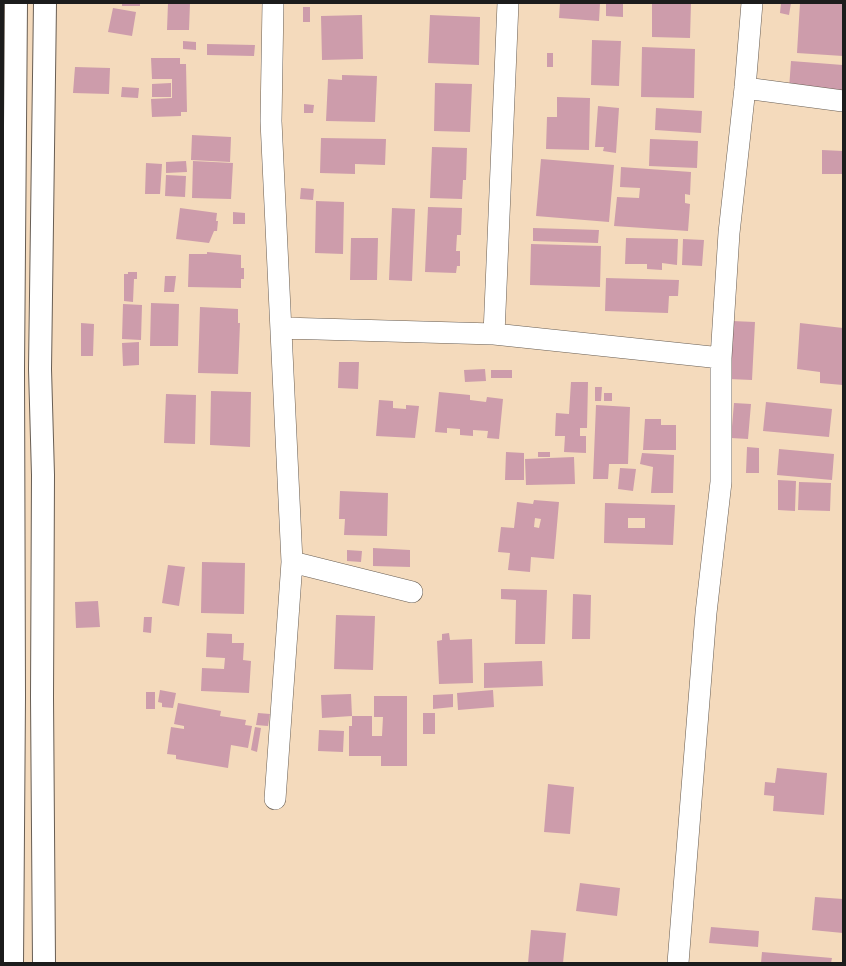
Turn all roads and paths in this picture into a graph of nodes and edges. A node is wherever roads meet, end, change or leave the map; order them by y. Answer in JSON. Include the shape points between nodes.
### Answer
{"nodes":[{"id":1,"x":16,"y":3,"type":"edge"},
{"id":2,"x":45,"y":3,"type":"edge"},
{"id":3,"x":273,"y":3,"type":"edge"},
{"id":4,"x":508,"y":3,"type":"edge"},
{"id":5,"x":752,"y":3,"type":"edge"},
{"id":6,"x":10,"y":67,"type":"edge"},
{"id":7,"x":745,"y":88,"type":"junction"},
{"id":8,"x":843,"y":101,"type":"edge"},
{"id":9,"x":282,"y":328,"type":"junction"},
{"id":10,"x":494,"y":334,"type":"junction"},
{"id":11,"x":720,"y":358,"type":"junction"},
{"id":12,"x":292,"y":562,"type":"junction"},
{"id":13,"x":412,"y":592,"type":"dead end"},
{"id":14,"x":275,"y":799,"type":"dead end"},
{"id":15,"x":12,"y":963,"type":"edge"},
{"id":16,"x":44,"y":963,"type":"edge"},
{"id":17,"x":678,"y":963,"type":"edge"}],
"edges":[{"from":1,"to":6,"type":"main road"},
{"from":2,"to":16,"type":"main road","via":[[40,369],[43,475]]},
{"from":3,"to":9,"type":"street","via":[[271,121]]},
{"from":4,"to":10,"type":"street"},
{"from":5,"to":7,"type":"street"},
{"from":6,"to":15,"type":"main road","via":[[14,697]]},
{"from":7,"to":8,"type":"street"},
{"from":7,"to":11,"type":"street","via":[[729,233]]},
{"from":9,"to":10,"type":"street"},
{"from":9,"to":12,"type":"street"},
{"from":10,"to":11,"type":"street"},
{"from":11,"to":17,"type":"street","via":[[720,482],[706,613]]},
{"from":12,"to":13,"type":"street"},
{"from":12,"to":14,"type":"street"}]}
